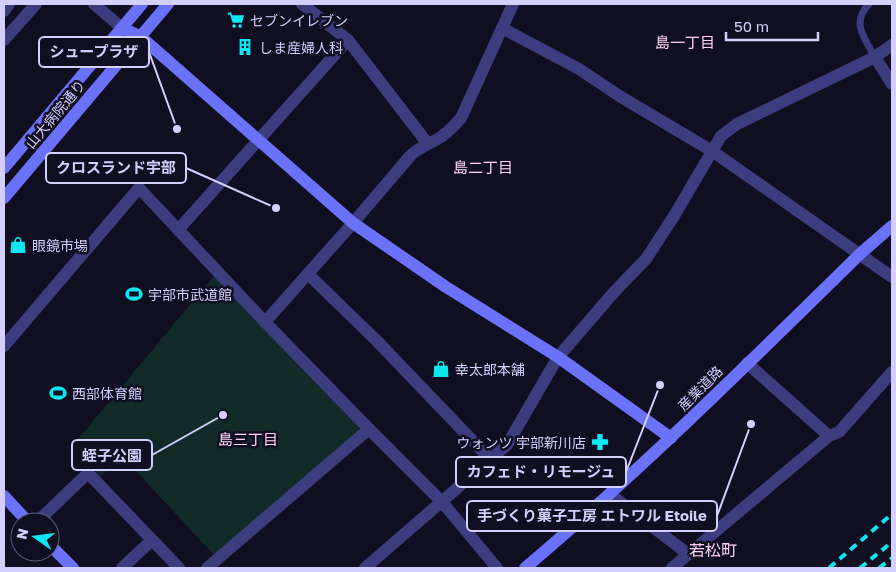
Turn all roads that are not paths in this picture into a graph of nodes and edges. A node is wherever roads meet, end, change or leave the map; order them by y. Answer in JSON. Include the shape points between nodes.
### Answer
{"nodes":[{"id":1,"x":9,"y":4,"type":"edge"},
{"id":2,"x":36,"y":4,"type":"edge"},
{"id":3,"x":94,"y":4,"type":"edge"},
{"id":4,"x":142,"y":4,"type":"edge"},
{"id":5,"x":168,"y":4,"type":"edge"},
{"id":6,"x":302,"y":4,"type":"edge"},
{"id":7,"x":513,"y":4,"type":"edge"},
{"id":8,"x":869,"y":4,"type":"edge"},
{"id":9,"x":4,"y":11,"type":"edge"},
{"id":10,"x":122,"y":28,"type":"junction"},
{"id":11,"x":502,"y":28,"type":"junction"},
{"id":12,"x":141,"y":37,"type":"junction"},
{"id":13,"x":4,"y":40,"type":"edge"},
{"id":14,"x":348,"y":40,"type":"junction"},
{"id":15,"x":892,"y":45,"type":"edge"},
{"id":16,"x":874,"y":57,"type":"junction"},
{"id":17,"x":892,"y":84,"type":"edge"},
{"id":18,"x":258,"y":140,"type":"junction"},
{"id":19,"x":428,"y":144,"type":"junction"},
{"id":20,"x":712,"y":151,"type":"junction"},
{"id":21,"x":4,"y":168,"type":"edge"},
{"id":22,"x":4,"y":198,"type":"edge"},
{"id":23,"x":353,"y":223,"type":"junction"},
{"id":24,"x":892,"y":226,"type":"edge"},
{"id":25,"x":178,"y":230,"type":"junction"},
{"id":26,"x":861,"y":253,"type":"junction"},
{"id":27,"x":308,"y":274,"type":"junction"},
{"id":28,"x":892,"y":277,"type":"edge"},
{"id":29,"x":265,"y":322,"type":"junction"},
{"id":30,"x":4,"y":346,"type":"edge"},
{"id":31,"x":558,"y":357,"type":"junction"},
{"id":32,"x":747,"y":363,"type":"junction"},
{"id":33,"x":892,"y":372,"type":"edge"},
{"id":34,"x":369,"y":429,"type":"junction"},
{"id":35,"x":829,"y":436,"type":"junction"},
{"id":36,"x":671,"y":438,"type":"junction"},
{"id":37,"x":491,"y":460,"type":"junction"},
{"id":38,"x":610,"y":494,"type":"junction"},
{"id":39,"x":4,"y":496,"type":"edge"},
{"id":40,"x":442,"y":502,"type":"junction"},
{"id":41,"x":19,"y":512,"type":"edge"},
{"id":42,"x":47,"y":512,"type":"edge"},
{"id":43,"x":152,"y":540,"type":"junction"},
{"id":44,"x":60,"y":554,"type":"edge"},
{"id":45,"x":688,"y":554,"type":"junction"},
{"id":46,"x":74,"y":568,"type":"edge"},
{"id":47,"x":122,"y":568,"type":"edge"},
{"id":48,"x":179,"y":568,"type":"edge"},
{"id":49,"x":207,"y":568,"type":"edge"},
{"id":50,"x":366,"y":568,"type":"edge"},
{"id":51,"x":497,"y":568,"type":"edge"},
{"id":52,"x":525,"y":568,"type":"edge"},
{"id":53,"x":672,"y":568,"type":"edge"}],
"edges":[{"from":1,"to":9,"type":"street"},
{"from":2,"to":13,"type":"street"},
{"from":3,"to":10,"type":"street"},
{"from":4,"to":10,"type":"street","name":"山大病院通り"},
{"from":5,"to":12,"type":"street","name":"山大病院通り"},
{"from":6,"to":14,"type":"street"},
{"from":7,"to":11,"type":"street"},
{"from":8,"to":16,"type":"lane","via":[[859,19]]},
{"from":10,"to":12,"type":"street"},
{"from":10,"to":21,"type":"street","name":"山大病院通り"},
{"from":11,"to":19,"type":"street","via":[[461,118]]},
{"from":11,"to":20,"type":"street","via":[[579,69]]},
{"from":12,"to":18,"type":"street"},
{"from":12,"to":22,"type":"street","name":"山大病院通り"},
{"from":14,"to":18,"type":"street"},
{"from":14,"to":19,"type":"street"},
{"from":15,"to":16,"type":"street"},
{"from":16,"to":17,"type":"street"},
{"from":16,"to":20,"type":"street","via":[[736,124],[721,136]]},
{"from":18,"to":23,"type":"street"},
{"from":18,"to":25,"type":"street"},
{"from":19,"to":23,"type":"street","via":[[410,155]]},
{"from":20,"to":26,"type":"street"},
{"from":20,"to":31,"type":"street","via":[[646,259]]},
{"from":23,"to":27,"type":"street"},
{"from":23,"to":31,"type":"street","via":[[446,287]]},
{"from":24,"to":26,"type":"street","name":"産業道路"},
{"from":25,"to":29,"type":"street"},
{"from":25,"to":30,"type":"street","via":[[139,188]]},
{"from":26,"to":28,"type":"street"},
{"from":26,"to":32,"type":"street","name":"産業道路"},
{"from":27,"to":29,"type":"street"},
{"from":27,"to":37,"type":"street"},
{"from":29,"to":34,"type":"street"},
{"from":31,"to":36,"type":"street"},
{"from":31,"to":37,"type":"street","via":[[507,445]]},
{"from":32,"to":35,"type":"street"},
{"from":32,"to":36,"type":"street","name":"産業道路"},
{"from":33,"to":35,"type":"street","via":[[839,432]]},
{"from":34,"to":40,"type":"street"},
{"from":34,"to":49,"type":"street"},
{"from":35,"to":45,"type":"street"},
{"from":36,"to":38,"type":"street","name":"産業道路"},
{"from":37,"to":40,"type":"street"},
{"from":38,"to":45,"type":"street"},
{"from":38,"to":52,"type":"street","name":"産業道路"},
{"from":39,"to":41,"type":"street"},
{"from":40,"to":50,"type":"street"},
{"from":40,"to":51,"type":"street"},
{"from":42,"to":43,"type":"street","via":[[88,473]]},
{"from":43,"to":47,"type":"street"},
{"from":43,"to":48,"type":"street"},
{"from":44,"to":46,"type":"street"},
{"from":45,"to":53,"type":"street"}]}
